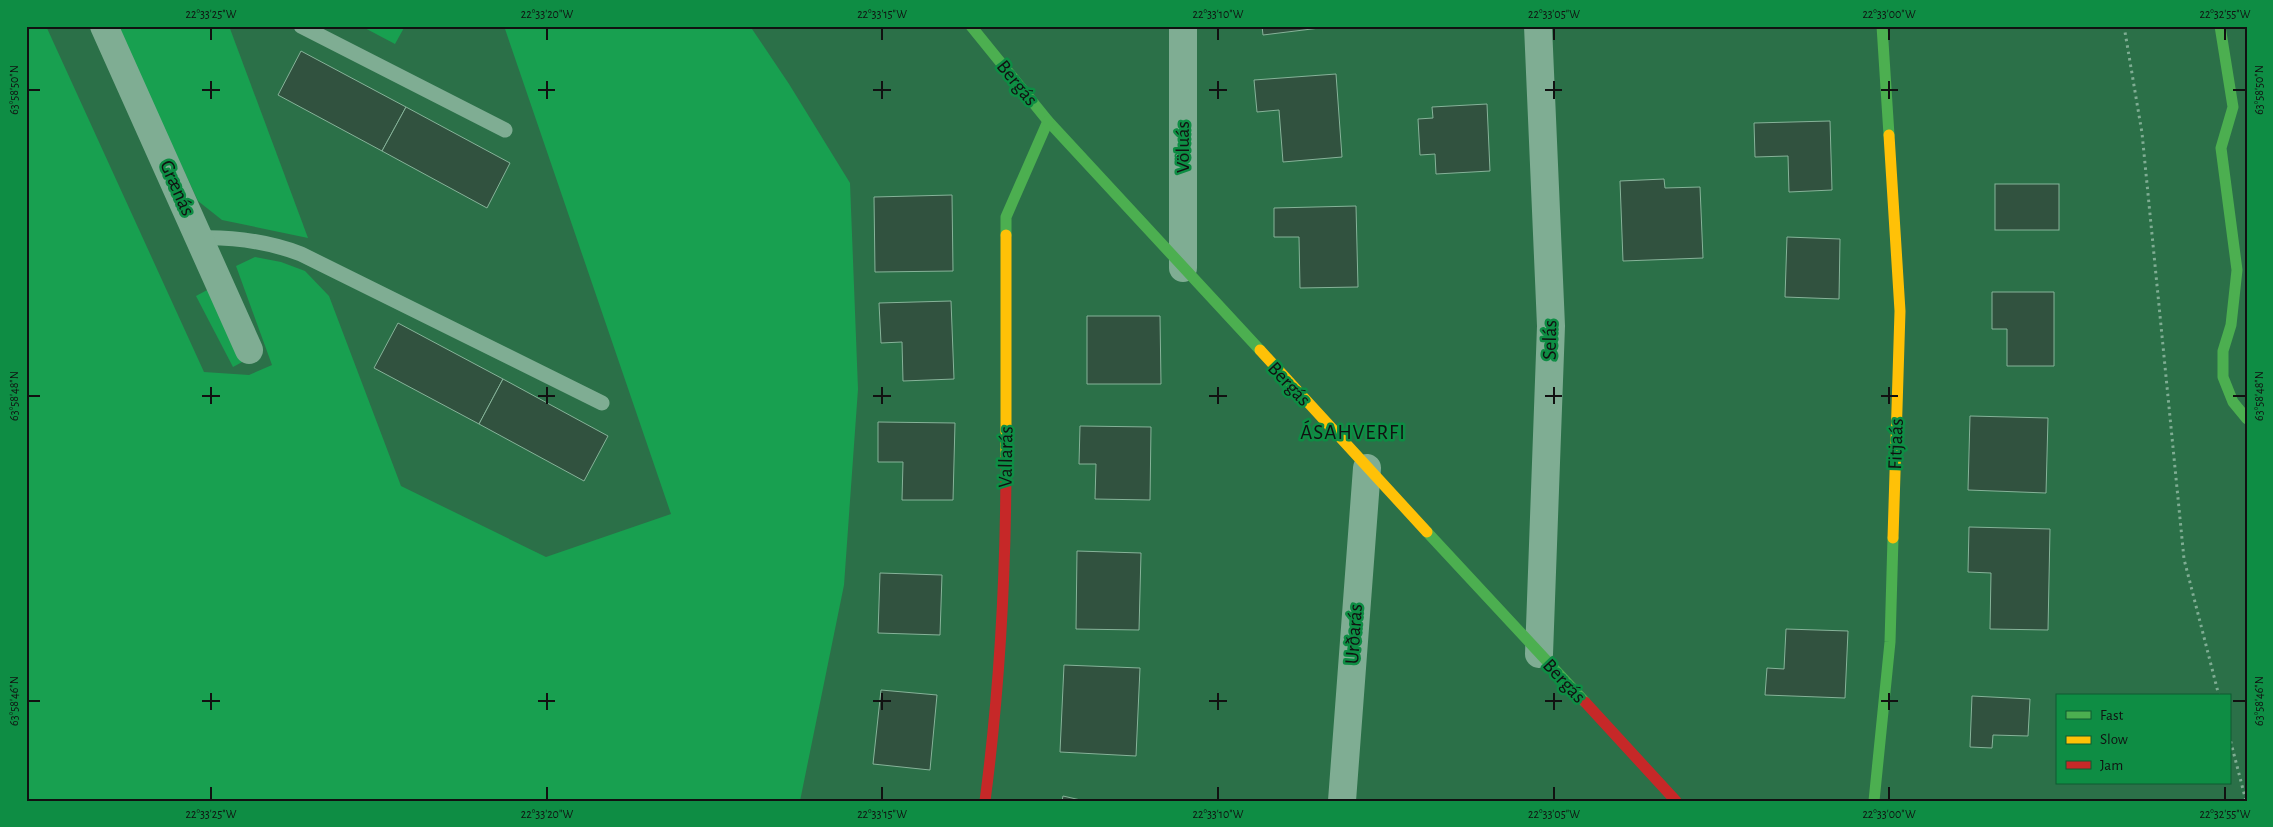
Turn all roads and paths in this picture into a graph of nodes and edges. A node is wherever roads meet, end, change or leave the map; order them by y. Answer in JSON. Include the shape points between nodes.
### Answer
{"nodes":[{"id":1,"x":104,"y":26,"type":"edge"},
{"id":2,"x":301,"y":26,"type":"edge"},
{"id":3,"x":971,"y":26,"type":"edge"},
{"id":4,"x":1183,"y":26,"type":"edge"},
{"id":5,"x":1538,"y":26,"type":"edge"},
{"id":6,"x":1882,"y":26,"type":"edge"},
{"id":7,"x":2124,"y":26,"type":"edge"},
{"id":8,"x":2220,"y":26,"type":"edge"},
{"id":9,"x":2233,"y":107,"type":"junction"},
{"id":10,"x":2242,"y":118,"type":"dead end"},
{"id":11,"x":1048,"y":121,"type":"junction"},
{"id":12,"x":505,"y":130,"type":"dead end"},
{"id":13,"x":199,"y":238,"type":"junction"},
{"id":14,"x":1183,"y":268,"type":"junction"},
{"id":15,"x":2247,"y":305,"type":"edge"},
{"id":16,"x":2231,"y":325,"type":"junction"},
{"id":17,"x":249,"y":350,"type":"dead end"},
{"id":18,"x":602,"y":403,"type":"dead end"},
{"id":19,"x":2247,"y":419,"type":"edge"},
{"id":20,"x":1366,"y":468,"type":"junction"},
{"id":21,"x":1539,"y":654,"type":"junction"},
{"id":22,"x":2218,"y":694,"type":"edge"},
{"id":23,"x":2230,"y":739,"type":"edge"},
{"id":24,"x":984,"y":801,"type":"edge"},
{"id":25,"x":1342,"y":801,"type":"edge"},
{"id":26,"x":1676,"y":801,"type":"edge"},
{"id":27,"x":1874,"y":801,"type":"edge"},
{"id":28,"x":2246,"y":801,"type":"edge"}],
"edges":[{"from":1,"to":13,"type":"street","name":"Grænás"},
{"from":2,"to":12,"type":"lane"},
{"from":3,"to":11,"type":"street","name":"Bergás"},
{"from":4,"to":14,"type":"street","name":"Völuás"},
{"from":5,"to":21,"type":"street","name":"Selás","via":[[1551,326]]},
{"from":6,"to":27,"type":"street","name":"Fitjaás","via":[[1900,311],[1890,642]]},
{"from":7,"to":22,"type":"path","via":[[2142,133],[2184,559]]},
{"from":8,"to":9,"type":"street"},
{"from":9,"to":10,"type":"street"},
{"from":9,"to":16,"type":"street","via":[[2222,148],[2237,270]]},
{"from":11,"to":14,"type":"street","name":"Bergás"},
{"from":11,"to":24,"type":"street","name":"Vallarás","via":[[1006,217],[1007,399],[1001,633]]},
{"from":13,"to":17,"type":"street","name":"Grænás"},
{"from":13,"to":18,"type":"lane","via":[[257,240],[301,254]]},
{"from":14,"to":20,"type":"street","name":"Bergás"},
{"from":15,"to":16,"type":"street"},
{"from":16,"to":19,"type":"street","via":[[2223,351],[2223,377],[2233,402]]},
{"from":20,"to":21,"type":"street","name":"Bergás"},
{"from":20,"to":25,"type":"street","name":"Urðarás"},
{"from":21,"to":26,"type":"street","name":"Bergás"},
{"from":23,"to":28,"type":"path"}]}
